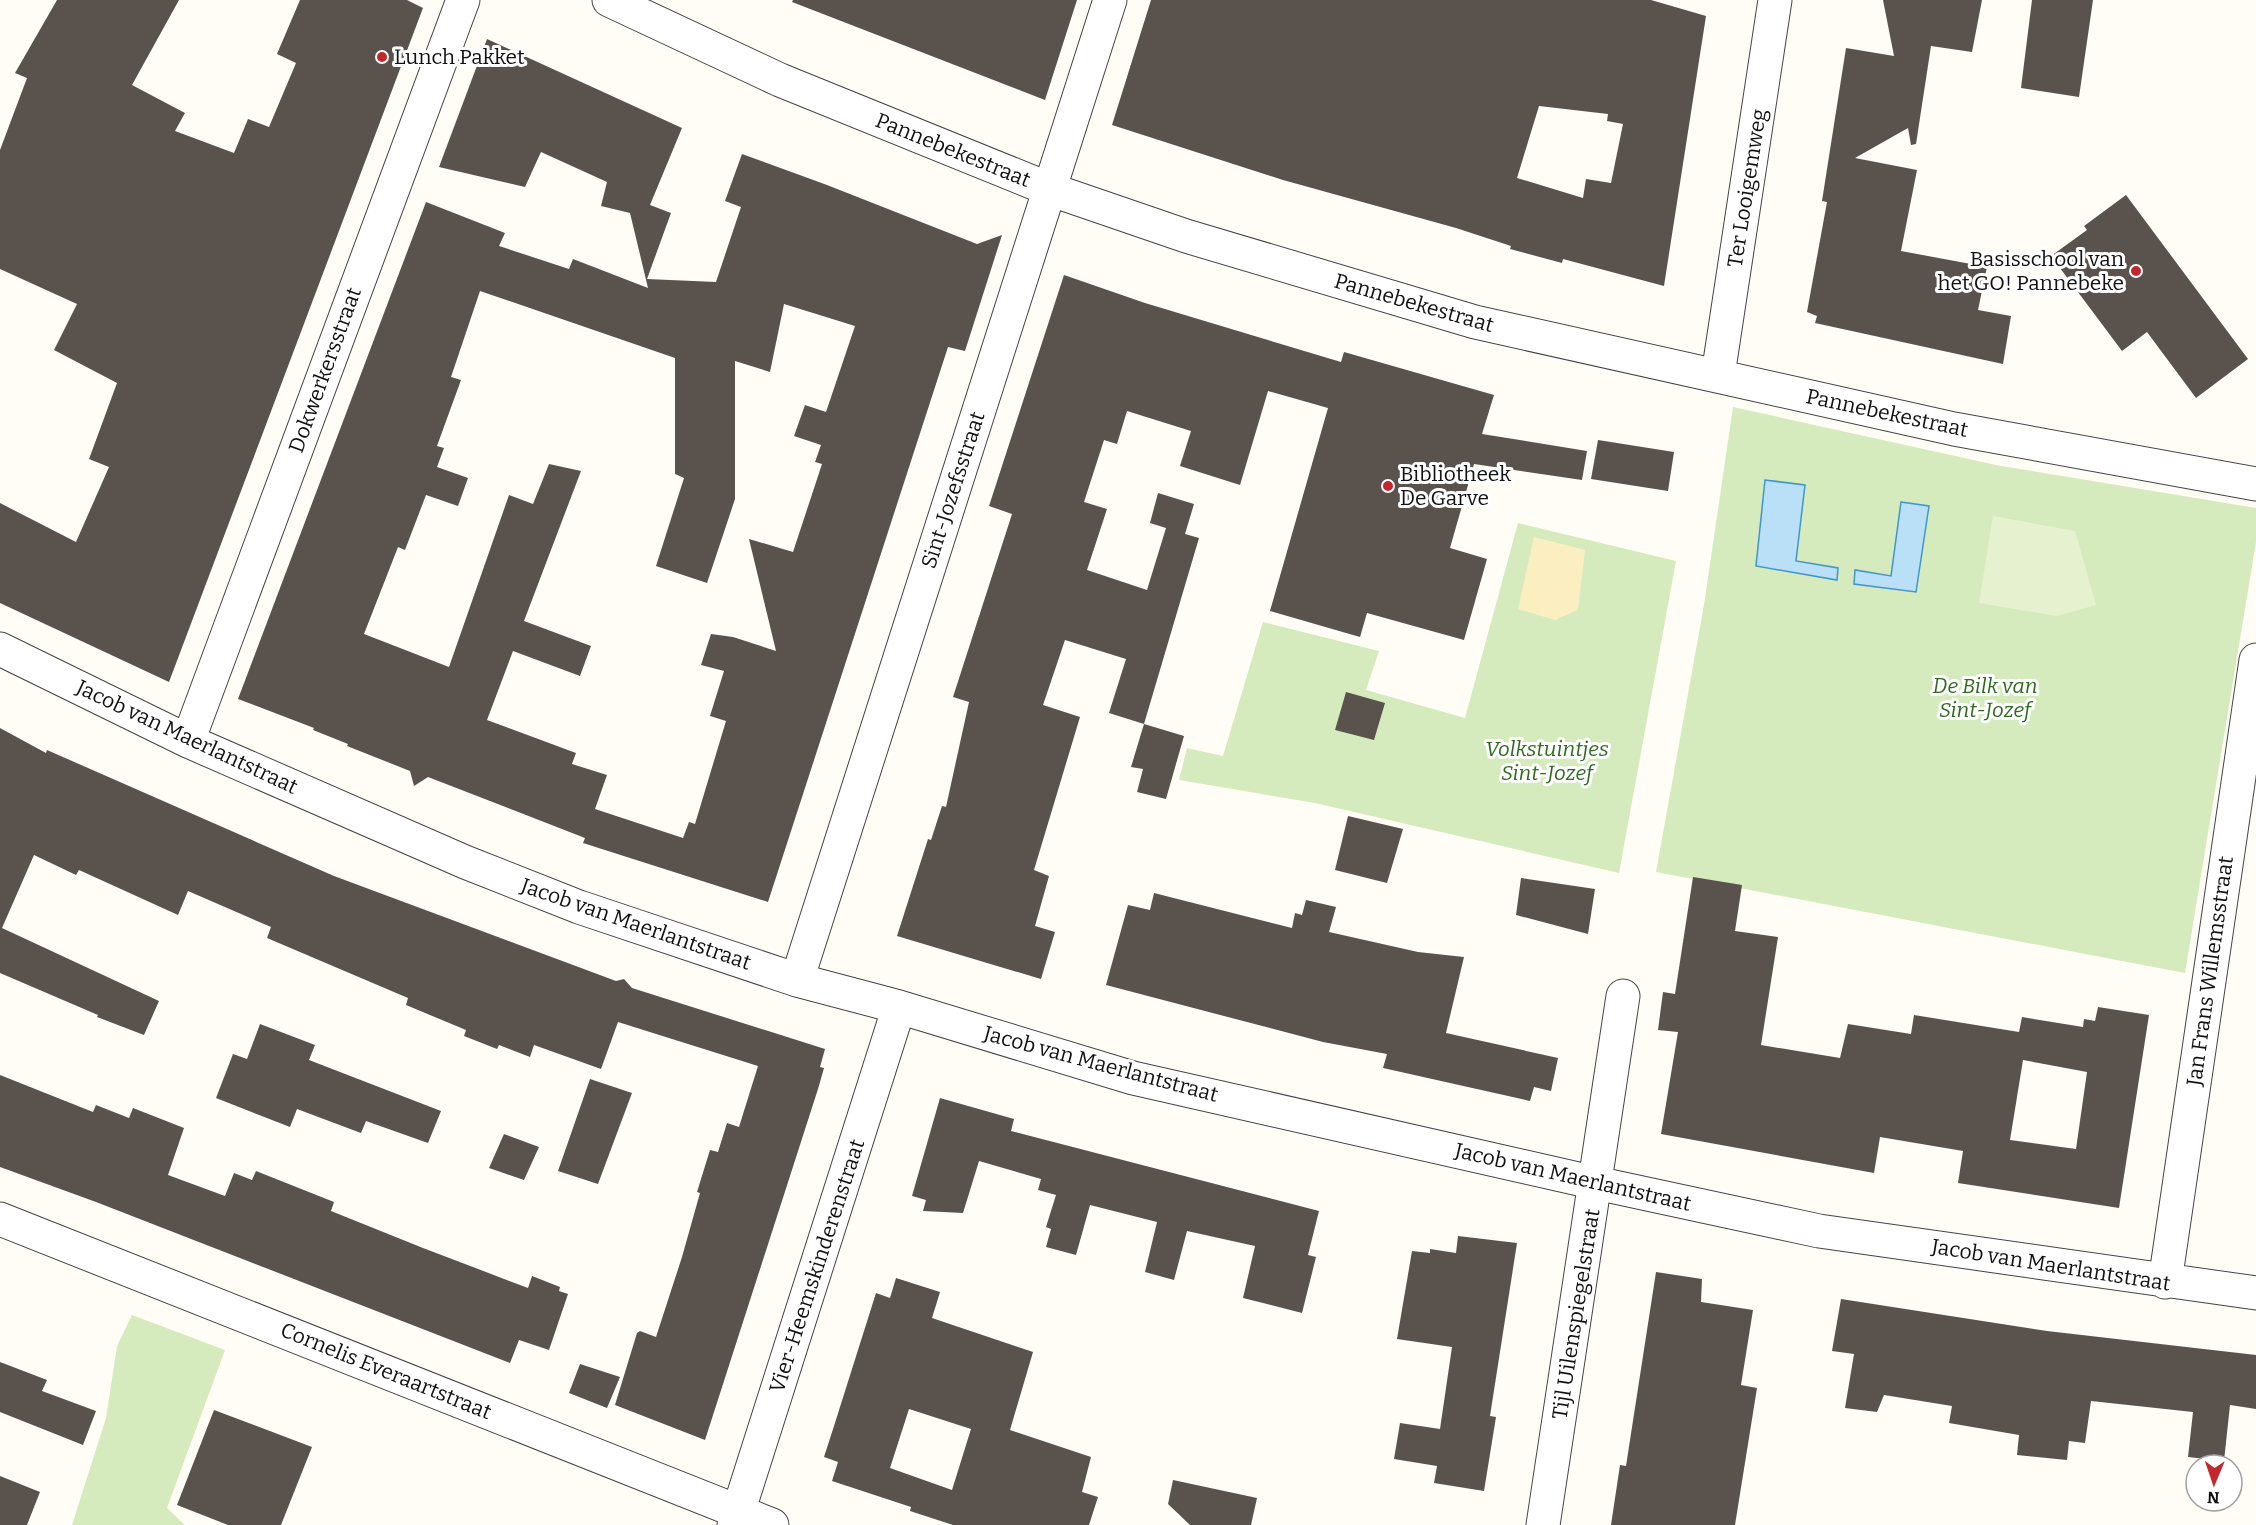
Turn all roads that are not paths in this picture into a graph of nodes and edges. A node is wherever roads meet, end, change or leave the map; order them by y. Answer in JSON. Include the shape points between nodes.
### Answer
{"nodes":[{"id":1,"x":463,"y":0,"type":"edge"},
{"id":2,"x":609,"y":0,"type":"edge"},
{"id":3,"x":1110,"y":0,"type":"edge"},
{"id":4,"x":1773,"y":1,"type":"edge"},
{"id":5,"x":1049,"y":189,"type":"junction"},
{"id":6,"x":1718,"y":375,"type":"junction"},
{"id":7,"x":2256,"y":484,"type":"edge"},
{"id":8,"x":0,"y":649,"type":"edge"},
{"id":9,"x":2256,"y":660,"type":"edge"},
{"id":10,"x":188,"y":741,"type":"junction"},
{"id":11,"x":797,"y":980,"type":"junction"},
{"id":12,"x":1623,"y":996,"type":"dead end"},
{"id":13,"x":899,"y":1007,"type":"junction"},
{"id":14,"x":1596,"y":1183,"type":"junction"},
{"id":15,"x":0,"y":1219,"type":"edge"},
{"id":16,"x":2165,"y":1282,"type":"junction"},
{"id":17,"x":2256,"y":1293,"type":"edge"},
{"id":18,"x":737,"y":1518,"type":"edge"},
{"id":19,"x":772,"y":1525,"type":"edge"},
{"id":20,"x":1543,"y":1525,"type":"edge"}],
"edges":[{"from":1,"to":10,"type":"street","name":"Dokwerkersstraat"},
{"from":2,"to":5,"type":"street","name":"Pannebekestraat","via":[[780,80]]},
{"from":3,"to":5,"type":"street","name":"Sint-Jozefsstraat"},
{"from":4,"to":6,"type":"street","name":"Ter Looigemweg"},
{"from":5,"to":6,"type":"street","name":"Pannebekestraat","via":[[1186,236],[1474,322]]},
{"from":5,"to":11,"type":"street","name":"Sint-Jozefsstraat"},
{"from":6,"to":7,"type":"street","name":"Pannebekestraat","via":[[1954,429]]},
{"from":8,"to":10,"type":"street","name":"Jacob van Maerlantstraat"},
{"from":9,"to":16,"type":"street","name":"Jan Frans Willemsstraat"},
{"from":10,"to":11,"type":"street","name":"Jacob van Maerlantstraat","via":[[558,899]]},
{"from":11,"to":13,"type":"street","name":"Jacob van Maerlantstraat"},
{"from":12,"to":14,"type":"street","name":"Tijl Uilenspiegelstraat"},
{"from":13,"to":14,"type":"street","name":"Jacob van Maerlantstraat","via":[[1134,1078]]},
{"from":13,"to":18,"type":"street","name":"Vier-Heemskinderenstraat"},
{"from":14,"to":16,"type":"street","name":"Jacob van Maerlantstraat","via":[[1819,1231]]},
{"from":14,"to":20,"type":"street","name":"Tijl Uilenspiegelstraat"},
{"from":15,"to":18,"type":"street","name":"Cornelis Everaartstraat"},
{"from":16,"to":17,"type":"street","name":"Jacob van Maerlantstraat"},
{"from":18,"to":19,"type":"street","name":"Cornelis Everaartstraat"}]}
